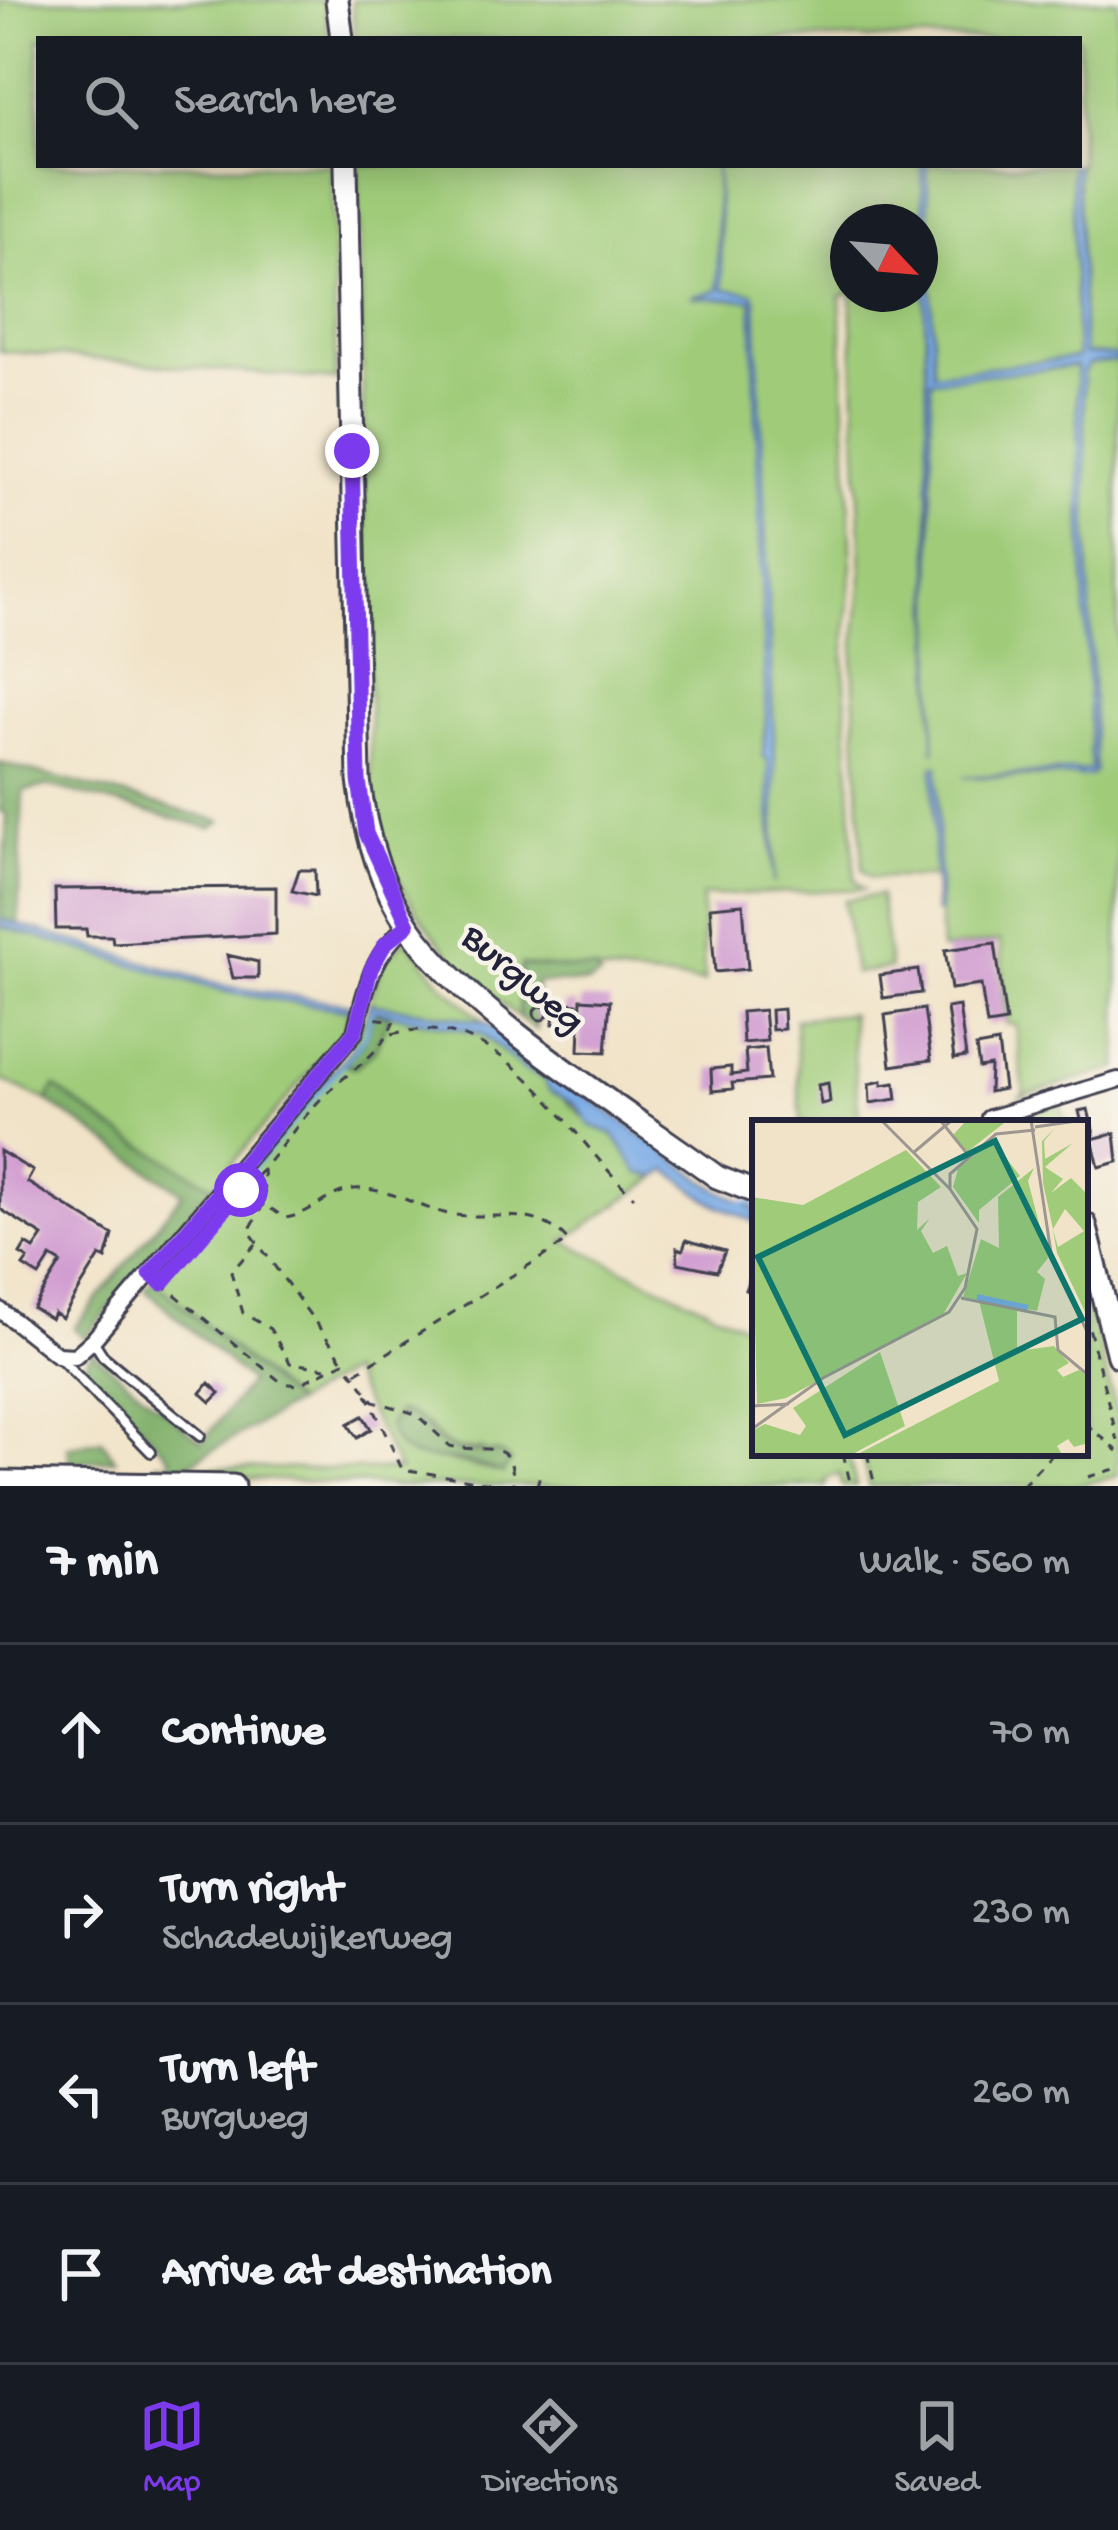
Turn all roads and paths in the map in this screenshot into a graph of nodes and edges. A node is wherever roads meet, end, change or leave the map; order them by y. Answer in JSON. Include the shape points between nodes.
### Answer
{"nodes":[{"id":1,"x":337,"y":0,"type":"edge"},
{"id":2,"x":342,"y":36,"type":"edge"},
{"id":3,"x":346,"y":168,"type":"edge"},
{"id":4,"x":408,"y":925,"type":"junction"},
{"id":5,"x":372,"y":1018,"type":"dead end"},
{"id":6,"x":388,"y":1035,"type":"junction"},
{"id":7,"x":1118,"y":1080,"type":"edge"},
{"id":8,"x":989,"y":1120,"type":"edge"},
{"id":9,"x":263,"y":1169,"type":"junction"},
{"id":10,"x":242,"y":1191,"type":"junction"},
{"id":11,"x":752,"y":1191,"type":"edge"},
{"id":12,"x":634,"y":1197,"type":"dead end"},
{"id":13,"x":262,"y":1208,"type":"junction"},
{"id":14,"x":1088,"y":1234,"type":"edge"},
{"id":15,"x":258,"y":1244,"type":"junction"},
{"id":16,"x":156,"y":1279,"type":"junction"},
{"id":17,"x":0,"y":1310,"type":"edge"},
{"id":18,"x":1113,"y":1316,"type":"edge"},
{"id":19,"x":1088,"y":1324,"type":"edge"},
{"id":20,"x":93,"y":1340,"type":"junction"},
{"id":21,"x":57,"y":1354,"type":"junction"},
{"id":22,"x":1118,"y":1356,"type":"edge"},
{"id":23,"x":344,"y":1362,"type":"junction"},
{"id":24,"x":329,"y":1370,"type":"junction"},
{"id":25,"x":354,"y":1374,"type":"junction"},
{"id":26,"x":364,"y":1387,"type":"junction"},
{"id":27,"x":1088,"y":1425,"type":"edge"},
{"id":28,"x":200,"y":1436,"type":"dead end"},
{"id":29,"x":1118,"y":1441,"type":"edge"},
{"id":30,"x":1118,"y":1450,"type":"edge"},
{"id":31,"x":151,"y":1452,"type":"dead end"},
{"id":32,"x":844,"y":1456,"type":"edge"},
{"id":33,"x":868,"y":1456,"type":"edge"},
{"id":34,"x":1051,"y":1456,"type":"edge"},
{"id":35,"x":1118,"y":1468,"type":"edge"},
{"id":36,"x":541,"y":1470,"type":"dead end"},
{"id":37,"x":1088,"y":1477,"type":"dead end"},
{"id":38,"x":0,"y":1482,"type":"edge"},
{"id":39,"x":233,"y":1486,"type":"edge"},
{"id":40,"x":510,"y":1486,"type":"edge"},
{"id":41,"x":537,"y":1486,"type":"edge"},
{"id":42,"x":851,"y":1486,"type":"edge"},
{"id":43,"x":875,"y":1486,"type":"edge"},
{"id":44,"x":1022,"y":1486,"type":"edge"}],
"edges":[{"from":1,"to":2,"type":"main road"},
{"from":3,"to":4,"type":"main road","name":"Burgweg","via":[[359,780],[366,833]]},
{"from":4,"to":11,"type":"main road","name":"Burgweg","via":[[492,1012],[717,1177]]},
{"from":4,"to":16,"type":"street","via":[[371,969],[355,1032]]},
{"from":5,"to":6,"type":"path","via":[[394,1021]]},
{"from":6,"to":9,"type":"path"},
{"from":6,"to":12,"type":"path","via":[[462,1036],[516,1067]]},
{"from":7,"to":8,"type":"street"},
{"from":9,"to":10,"type":"path"},
{"from":9,"to":13,"type":"path"},
{"from":10,"to":13,"type":"path"},
{"from":10,"to":16,"type":"path"},
{"from":13,"to":15,"type":"path","via":[[249,1231]]},
{"from":13,"to":25,"type":"path","via":[[285,1218],[338,1193],[381,1192],[448,1214],[506,1213],[568,1240]]},
{"from":14,"to":18,"type":"main road"},
{"from":15,"to":23,"type":"path"},
{"from":15,"to":24,"type":"path","via":[[231,1272],[244,1313],[271,1329],[290,1363]]},
{"from":16,"to":20,"type":"street"},
{"from":16,"to":24,"type":"path","via":[[282,1383]]},
{"from":17,"to":21,"type":"street"},
{"from":18,"to":22,"type":"main road"},
{"from":19,"to":29,"type":"path"},
{"from":20,"to":21,"type":"street","via":[[75,1356]]},
{"from":20,"to":28,"type":"lane"},
{"from":21,"to":31,"type":"lane"},
{"from":23,"to":24,"type":"path"},
{"from":23,"to":25,"type":"path"},
{"from":25,"to":26,"type":"path"},
{"from":26,"to":40,"type":"path","via":[[374,1401],[416,1414],[450,1446],[506,1454]]},
{"from":26,"to":40,"type":"path","via":[[402,1469]]},
{"from":27,"to":30,"type":"path"},
{"from":32,"to":42,"type":"path"},
{"from":33,"to":43,"type":"path"},
{"from":34,"to":44,"type":"path"},
{"from":35,"to":37,"type":"path"},
{"from":36,"to":41,"type":"path"},
{"from":38,"to":39,"type":"main road"}]}
